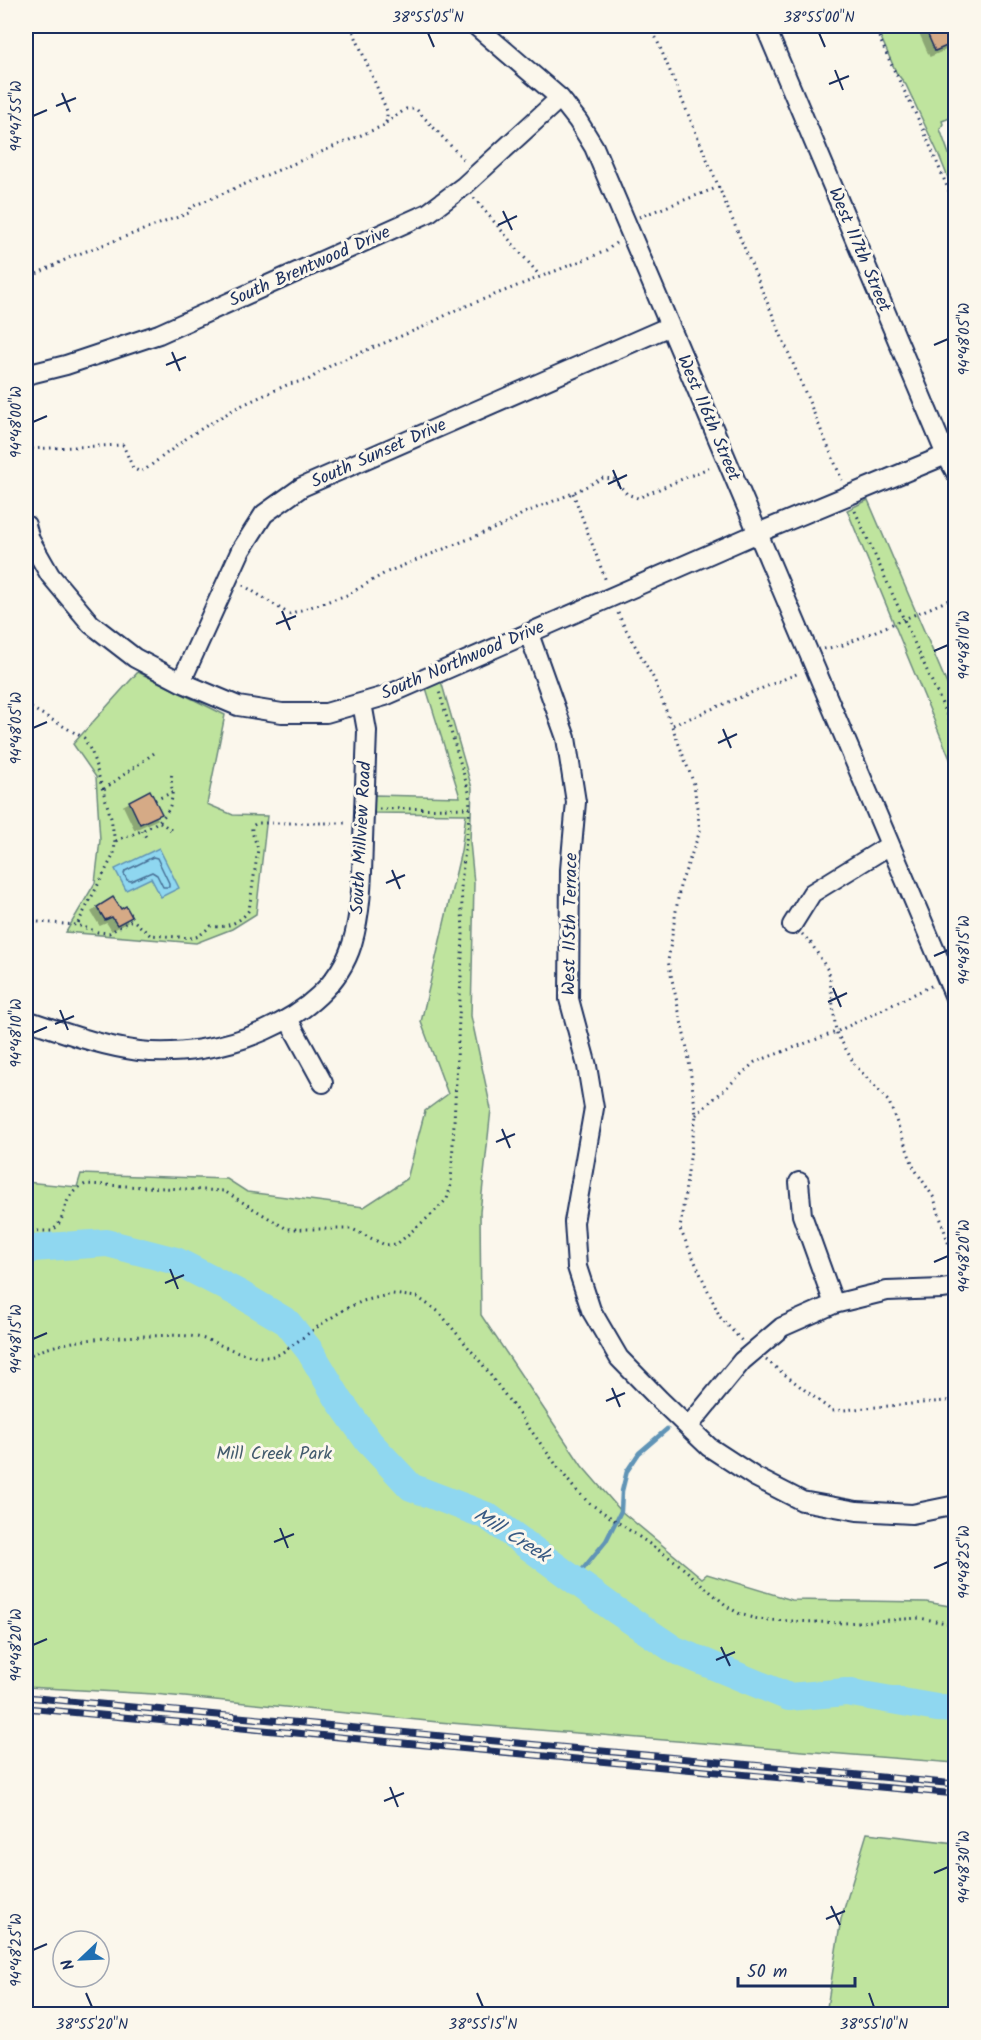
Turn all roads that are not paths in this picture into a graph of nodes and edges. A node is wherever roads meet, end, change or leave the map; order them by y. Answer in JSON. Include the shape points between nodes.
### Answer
{"nodes":[{"id":1,"x":476,"y":26,"type":"edge"},
{"id":2,"x":765,"y":26,"type":"edge"},
{"id":3,"x":560,"y":98,"type":"junction"},
{"id":4,"x":670,"y":326,"type":"junction"},
{"id":5,"x":26,"y":375,"type":"edge"},
{"id":6,"x":946,"y":455,"type":"junction"},
{"id":7,"x":956,"y":473,"type":"edge"},
{"id":8,"x":758,"y":533,"type":"junction"},
{"id":9,"x":27,"y":535,"type":"edge"},
{"id":10,"x":529,"y":634,"type":"junction"},
{"id":11,"x":180,"y":682,"type":"junction"},
{"id":12,"x":362,"y":703,"type":"junction"},
{"id":13,"x":890,"y":845,"type":"junction"},
{"id":14,"x":792,"y":925,"type":"road end"},
{"id":15,"x":956,"y":1000,"type":"edge"},
{"id":16,"x":288,"y":1019,"type":"junction"},
{"id":17,"x":26,"y":1020,"type":"edge"},
{"id":18,"x":323,"y":1083,"type":"dead end"},
{"id":19,"x":799,"y":1182,"type":"dead end"},
{"id":20,"x":956,"y":1287,"type":"edge"},
{"id":21,"x":834,"y":1304,"type":"junction"},
{"id":22,"x":688,"y":1427,"type":"junction"},
{"id":23,"x":956,"y":1505,"type":"edge"}],
"edges":[{"from":1,"to":3,"type":"street","name":"West 116th Street"},
{"from":2,"to":6,"type":"street","name":"West 117th Street"},
{"from":3,"to":4,"type":"street","name":"West 116th Street","via":[[594,147]]},
{"from":3,"to":5,"type":"street","name":"South Brentwood Drive","via":[[464,186],[428,213],[159,334]]},
{"from":4,"to":8,"type":"street","name":"West 116th Street"},
{"from":4,"to":11,"type":"street","name":"South Sunset Drive","via":[[302,488],[264,514],[241,550]]},
{"from":6,"to":7,"type":"street","name":"West 117th Street"},
{"from":6,"to":8,"type":"street","name":"South Northwood Drive"},
{"from":8,"to":10,"type":"street","name":"South Northwood Drive"},
{"from":8,"to":13,"type":"street","name":"West 116th Street"},
{"from":9,"to":11,"type":"street","name":"South Northwood Drive","via":[[50,575],[91,624],[135,658]]},
{"from":10,"to":12,"type":"street","name":"South Northwood Drive"},
{"from":10,"to":22,"type":"street","name":"West 115th Terrace","via":[[566,738],[576,802],[570,870],[569,999],[594,1108],[574,1222],[577,1267],[591,1310],[619,1358]]},
{"from":11,"to":12,"type":"street","name":"South Northwood Drive","via":[[238,706],[282,713],[326,713]]},
{"from":12,"to":16,"type":"street","name":"South Millview Road","via":[[367,731],[359,914],[351,946],[336,976]]},
{"from":13,"to":14,"type":"street","via":[[812,893]]},
{"from":13,"to":15,"type":"street","name":"West 116th Street"},
{"from":16,"to":17,"type":"street","name":"South Millview Road","via":[[223,1045],[183,1051],[142,1051],[104,1045]]},
{"from":16,"to":18,"type":"street"},
{"from":19,"to":21,"type":"street","via":[[802,1215]]},
{"from":20,"to":21,"type":"street","via":[[887,1291]]},
{"from":21,"to":22,"type":"street","via":[[782,1327],[742,1361]]},
{"from":22,"to":23,"type":"street","name":"West 115th Terrace","via":[[709,1447],[755,1477],[802,1501],[857,1511],[912,1514]]}]}
